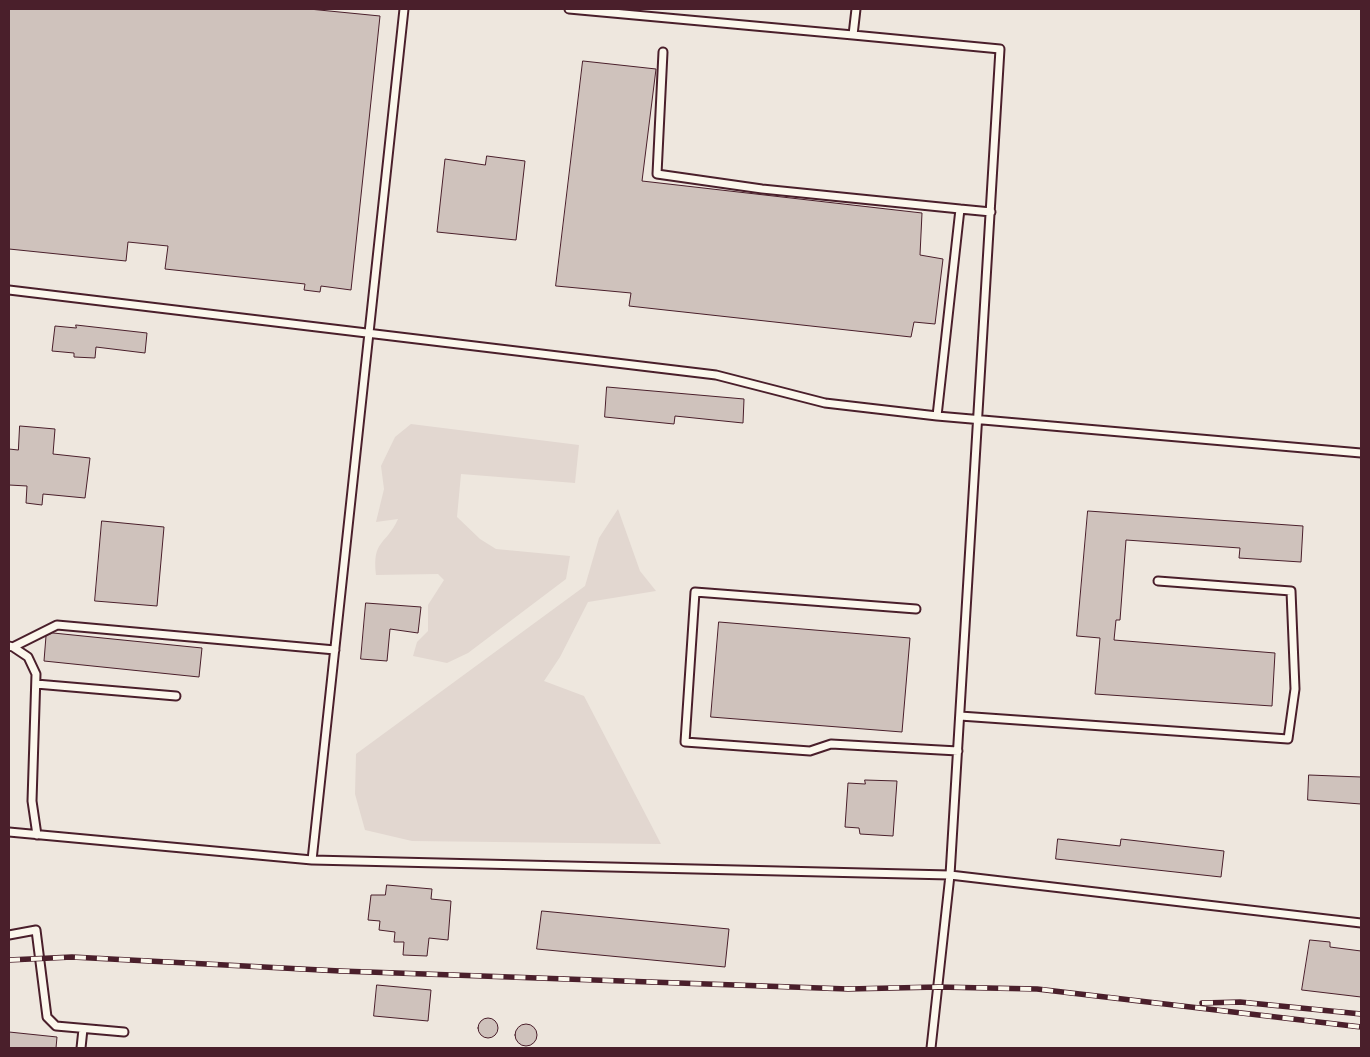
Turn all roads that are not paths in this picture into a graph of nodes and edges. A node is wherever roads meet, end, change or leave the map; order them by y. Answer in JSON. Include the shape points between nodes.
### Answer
{"nodes":[{"id":1,"x":404,"y":9,"type":"edge"},
{"id":2,"x":569,"y":9,"type":"edge"},
{"id":3,"x":856,"y":9,"type":"edge"},
{"id":4,"x":853,"y":35,"type":"junction"},
{"id":5,"x":663,"y":52,"type":"dead end"},
{"id":6,"x":960,"y":210,"type":"junction"},
{"id":7,"x":991,"y":212,"type":"junction"},
{"id":8,"x":9,"y":290,"type":"edge"},
{"id":9,"x":369,"y":333,"type":"junction"},
{"id":10,"x":937,"y":416,"type":"junction"},
{"id":11,"x":979,"y":419,"type":"junction"},
{"id":12,"x":1361,"y":453,"type":"edge"},
{"id":13,"x":1158,"y":581,"type":"dead end"},
{"id":14,"x":916,"y":609,"type":"dead end"},
{"id":15,"x":11,"y":646,"type":"edge"},
{"id":16,"x":335,"y":650,"type":"junction"},
{"id":17,"x":36,"y":684,"type":"junction"},
{"id":18,"x":176,"y":696,"type":"dead end"},
{"id":19,"x":960,"y":716,"type":"junction"},
{"id":20,"x":958,"y":751,"type":"junction"},
{"id":21,"x":9,"y":832,"type":"edge"},
{"id":22,"x":37,"y":835,"type":"junction"},
{"id":23,"x":312,"y":860,"type":"junction"},
{"id":24,"x":950,"y":874,"type":"junction"},
{"id":25,"x":1361,"y":923,"type":"edge"},
{"id":26,"x":9,"y":935,"type":"edge"},
{"id":27,"x":83,"y":1029,"type":"junction"},
{"id":28,"x":124,"y":1032,"type":"dead end"},
{"id":29,"x":81,"y":1048,"type":"edge"},
{"id":30,"x":931,"y":1048,"type":"edge"}],
"edges":[{"from":1,"to":9,"type":"lane"},
{"from":2,"to":4,"type":"lane"},
{"from":3,"to":4,"type":"lane"},
{"from":4,"to":7,"type":"lane","via":[[1000,49]]},
{"from":5,"to":6,"type":"lane","via":[[657,174],[762,190]]},
{"from":6,"to":7,"type":"lane"},
{"from":6,"to":10,"type":"lane"},
{"from":7,"to":11,"type":"lane"},
{"from":8,"to":9,"type":"lane"},
{"from":9,"to":10,"type":"lane","via":[[716,376],[825,403]]},
{"from":9,"to":16,"type":"lane"},
{"from":10,"to":11,"type":"lane"},
{"from":11,"to":12,"type":"lane"},
{"from":11,"to":19,"type":"lane"},
{"from":13,"to":19,"type":"lane","via":[[1291,591],[1295,688],[1288,740]]},
{"from":14,"to":20,"type":"lane","via":[[696,592],[685,742],[810,751],[831,744]]},
{"from":15,"to":16,"type":"lane","via":[[57,625]]},
{"from":15,"to":17,"type":"lane","via":[[28,657],[36,674]]},
{"from":16,"to":23,"type":"lane"},
{"from":17,"to":18,"type":"lane"},
{"from":17,"to":22,"type":"lane","via":[[32,800]]},
{"from":19,"to":20,"type":"lane"},
{"from":20,"to":24,"type":"lane"},
{"from":21,"to":22,"type":"lane"},
{"from":22,"to":23,"type":"lane"},
{"from":23,"to":24,"type":"lane"},
{"from":24,"to":25,"type":"lane"},
{"from":24,"to":30,"type":"lane"},
{"from":26,"to":27,"type":"lane","via":[[36,930],[47,1017],[56,1026]]},
{"from":27,"to":28,"type":"lane"},
{"from":27,"to":29,"type":"lane"}]}
